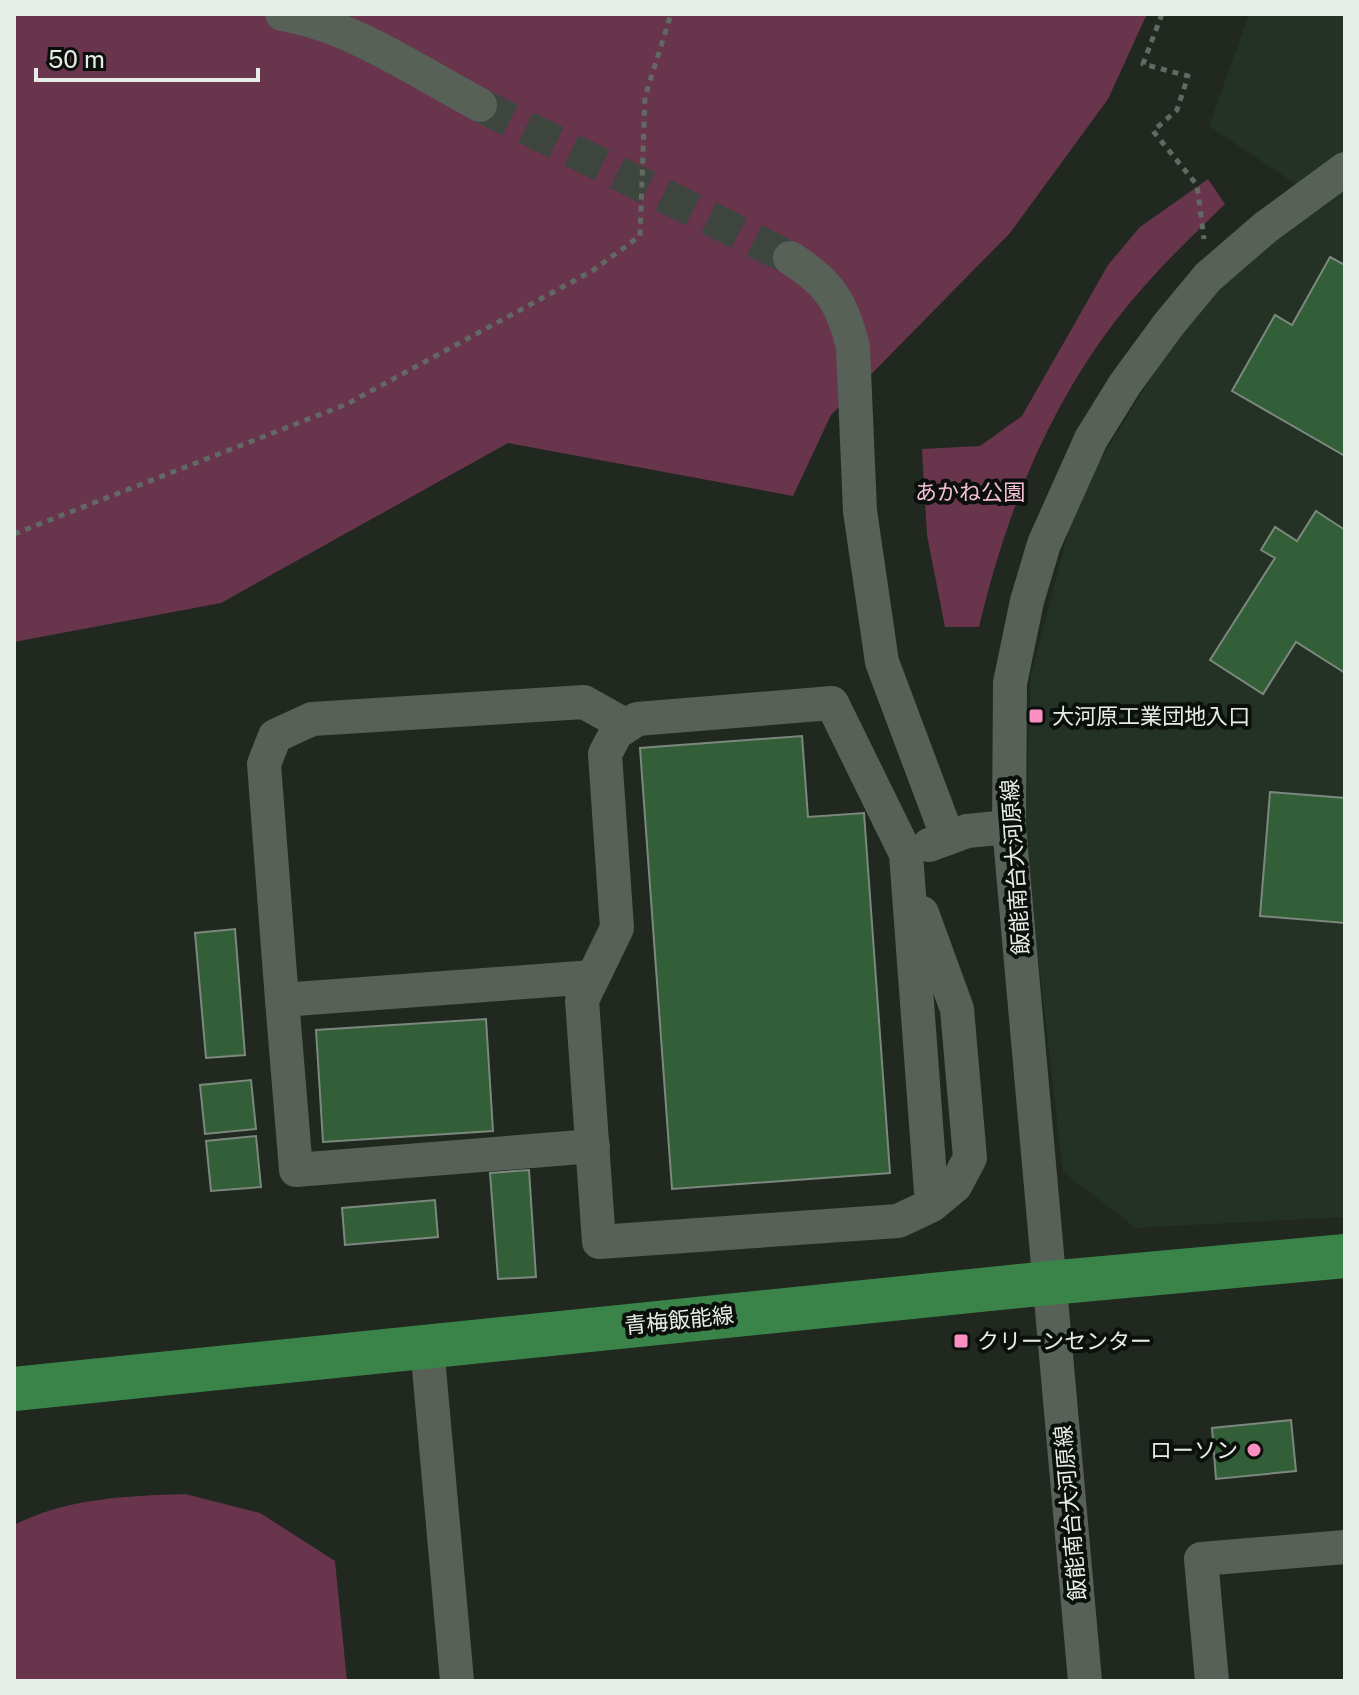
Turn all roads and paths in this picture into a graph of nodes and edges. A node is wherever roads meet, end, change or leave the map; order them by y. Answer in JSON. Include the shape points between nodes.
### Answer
{"nodes":[{"id":1,"x":282,"y":14,"type":"edge"},
{"id":2,"x":671,"y":14,"type":"edge"},
{"id":3,"x":1162,"y":14,"type":"edge"},
{"id":4,"x":480,"y":105,"type":"tunnel mouth"},
{"id":5,"x":1345,"y":169,"type":"edge"},
{"id":6,"x":790,"y":258,"type":"tunnel mouth"},
{"id":7,"x":1208,"y":277,"type":"junction"},
{"id":8,"x":14,"y":534,"type":"edge"},
{"id":9,"x":625,"y":725,"type":"junction"},
{"id":10,"x":1009,"y":827,"type":"junction"},
{"id":11,"x":948,"y":838,"type":"junction"},
{"id":12,"x":907,"y":863,"type":"junction"},
{"id":13,"x":593,"y":977,"type":"junction"},
{"id":14,"x":282,"y":1000,"type":"junction"},
{"id":15,"x":593,"y":1146,"type":"junction"},
{"id":16,"x":1345,"y":1256,"type":"edge"},
{"id":17,"x":1049,"y":1283,"type":"junction"},
{"id":18,"x":427,"y":1346,"type":"junction"},
{"id":19,"x":14,"y":1389,"type":"edge"},
{"id":20,"x":1345,"y":1547,"type":"edge"},
{"id":21,"x":457,"y":1681,"type":"edge"},
{"id":22,"x":1085,"y":1681,"type":"edge"},
{"id":23,"x":1212,"y":1681,"type":"edge"}],
"edges":[{"from":1,"to":4,"type":"street","via":[[368,45]]},
{"from":2,"to":8,"type":"path","via":[[645,97],[640,236],[592,271],[347,404]]},
{"from":3,"to":7,"type":"path","via":[[1143,64],[1188,76],[1177,110],[1153,131],[1197,185]]},
{"from":5,"to":7,"type":"street","name":"飯能南台大河原線"},
{"from":6,"to":11,"type":"street","via":[[816,274],[837,299],[846,321],[853,347],[860,511],[884,674]]},
{"from":7,"to":10,"type":"street","name":"飯能南台大河原線","via":[[1125,384],[1091,439],[1044,544],[1010,683]]},
{"from":9,"to":12,"type":"street","via":[[637,719],[832,703]]},
{"from":9,"to":13,"type":"street","via":[[605,754],[617,928]]},
{"from":9,"to":14,"type":"street","via":[[584,702],[312,719],[275,736],[264,764]]},
{"from":10,"to":11,"type":"street"},
{"from":10,"to":17,"type":"street","name":"飯能南台大河原線"},
{"from":11,"to":12,"type":"street"},
{"from":12,"to":15,"type":"street","via":[[932,1205],[898,1221],[599,1242]]},
{"from":13,"to":14,"type":"street"},
{"from":13,"to":15,"type":"street","via":[[582,1000]]},
{"from":14,"to":15,"type":"street","via":[[296,1170]]},
{"from":16,"to":17,"type":"main road","name":"青梅飯能線"},
{"from":17,"to":18,"type":"main road","name":"青梅飯能線"},
{"from":17,"to":22,"type":"street","name":"飯能南台大河原線"},
{"from":18,"to":19,"type":"main road","name":"青梅飯能線"},
{"from":18,"to":21,"type":"street"},
{"from":20,"to":23,"type":"street","via":[[1201,1559]]}]}
